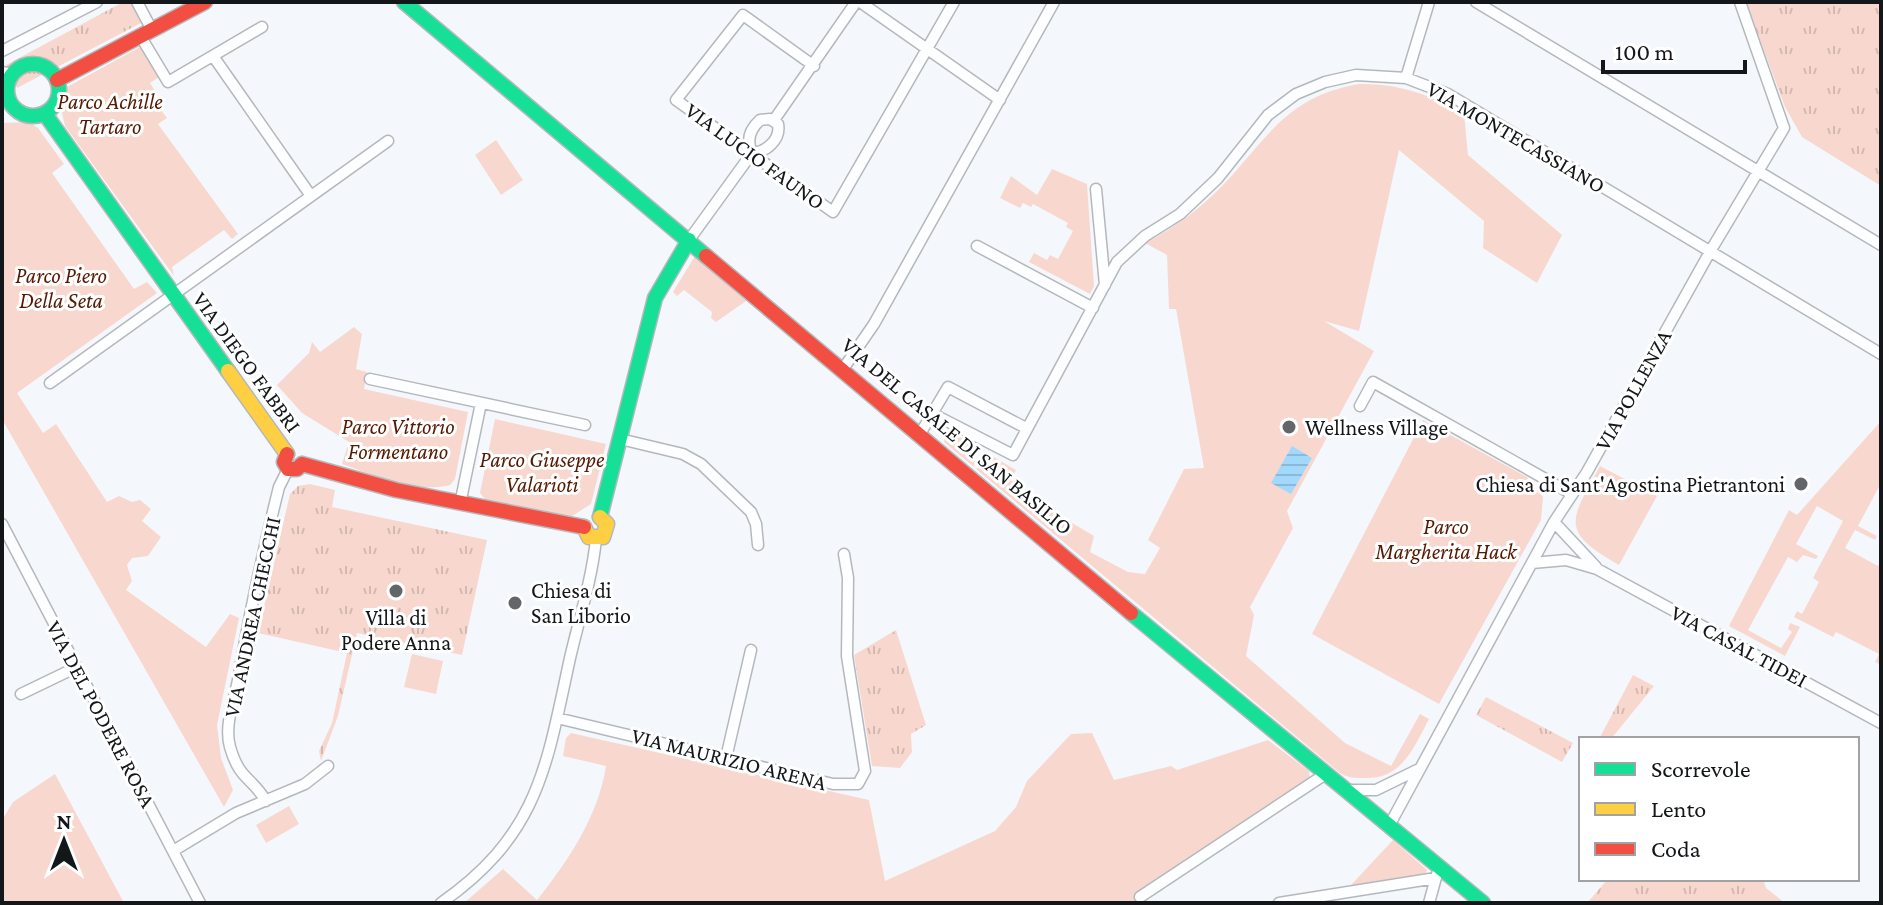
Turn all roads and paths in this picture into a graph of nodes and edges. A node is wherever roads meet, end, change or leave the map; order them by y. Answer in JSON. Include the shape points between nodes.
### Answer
{"nodes":[{"id":1,"x":97,"y":2,"type":"edge"},
{"id":2,"x":137,"y":2,"type":"edge"},
{"id":3,"x":205,"y":2,"type":"edge"},
{"id":4,"x":404,"y":2,"type":"edge"},
{"id":5,"x":858,"y":2,"type":"edge"},
{"id":6,"x":954,"y":2,"type":"edge"},
{"id":7,"x":1054,"y":2,"type":"edge"},
{"id":8,"x":1429,"y":2,"type":"edge"},
{"id":9,"x":1476,"y":2,"type":"edge"},
{"id":10,"x":1740,"y":2,"type":"edge"},
{"id":11,"x":262,"y":27,"type":"dead end"},
{"id":12,"x":146,"y":34,"type":"junction"},
{"id":13,"x":927,"y":49,"type":"junction"},
{"id":14,"x":2,"y":51,"type":"edge"},
{"id":15,"x":213,"y":56,"type":"junction"},
{"id":16,"x":814,"y":66,"type":"junction"},
{"id":17,"x":7,"y":73,"type":"edge"},
{"id":18,"x":1406,"y":78,"type":"junction"},
{"id":19,"x":57,"y":80,"type":"junction"},
{"id":20,"x":1000,"y":100,"type":"junction"},
{"id":21,"x":6,"y":107,"type":"edge"},
{"id":22,"x":45,"y":114,"type":"junction"},
{"id":23,"x":774,"y":120,"type":"junction"},
{"id":24,"x":388,"y":141,"type":"dead end"},
{"id":25,"x":752,"y":153,"type":"junction"},
{"id":26,"x":1758,"y":171,"type":"junction"},
{"id":27,"x":1096,"y":189,"type":"dead end"},
{"id":28,"x":311,"y":196,"type":"junction"},
{"id":29,"x":689,"y":240,"type":"junction"},
{"id":30,"x":1881,"y":245,"type":"edge"},
{"id":31,"x":977,"y":246,"type":"dead end"},
{"id":32,"x":1711,"y":250,"type":"junction"},
{"id":33,"x":1105,"y":285,"type":"junction"},
{"id":34,"x":172,"y":296,"type":"junction"},
{"id":35,"x":1093,"y":308,"type":"junction"},
{"id":36,"x":1881,"y":354,"type":"edge"},
{"id":37,"x":843,"y":369,"type":"junction"},
{"id":38,"x":370,"y":379,"type":"dead end"},
{"id":39,"x":50,"y":383,"type":"dead end"},
{"id":40,"x":481,"y":403,"type":"junction"},
{"id":41,"x":1360,"y":406,"type":"dead end"},
{"id":42,"x":933,"y":414,"type":"junction"},
{"id":43,"x":585,"y":425,"type":"dead end"},
{"id":44,"x":1026,"y":428,"type":"junction"},
{"id":45,"x":920,"y":434,"type":"junction"},
{"id":46,"x":620,"y":439,"type":"junction"},
{"id":47,"x":292,"y":462,"type":"junction"},
{"id":48,"x":1572,"y":494,"type":"junction"},
{"id":49,"x":460,"y":504,"type":"junction"},
{"id":50,"x":600,"y":517,"type":"junction"},
{"id":51,"x":1554,"y":522,"type":"junction"},
{"id":52,"x":2,"y":524,"type":"edge"},
{"id":53,"x":584,"y":527,"type":"junction"},
{"id":54,"x":596,"y":539,"type":"junction"},
{"id":55,"x":758,"y":545,"type":"dead end"},
{"id":56,"x":844,"y":554,"type":"dead end"},
{"id":57,"x":1532,"y":563,"type":"junction"},
{"id":58,"x":1597,"y":569,"type":"junction"},
{"id":59,"x":751,"y":650,"type":"dead end"},
{"id":60,"x":77,"y":667,"type":"junction"},
{"id":61,"x":21,"y":694,"type":"dead end"},
{"id":62,"x":557,"y":718,"type":"junction"},
{"id":63,"x":1881,"y":723,"type":"edge"},
{"id":64,"x":726,"y":758,"type":"junction"},
{"id":65,"x":328,"y":766,"type":"dead end"},
{"id":66,"x":1418,"y":769,"type":"junction"},
{"id":67,"x":1324,"y":775,"type":"junction"},
{"id":68,"x":1343,"y":790,"type":"junction"},
{"id":69,"x":266,"y":801,"type":"junction"},
{"id":70,"x":1389,"y":826,"type":"junction"},
{"id":71,"x":173,"y":851,"type":"junction"},
{"id":72,"x":1441,"y":875,"type":"junction"},
{"id":73,"x":1140,"y":897,"type":"dead end"},
{"id":74,"x":1430,"y":900,"type":"edge"},
{"id":75,"x":200,"y":903,"type":"edge"},
{"id":76,"x":441,"y":903,"type":"edge"},
{"id":77,"x":1279,"y":903,"type":"edge"},
{"id":78,"x":1483,"y":903,"type":"edge"}],
"edges":[{"from":1,"to":14,"type":"street"},
{"from":2,"to":12,"type":"street"},
{"from":3,"to":12,"type":"street"},
{"from":4,"to":29,"type":"street","name":"VIA DEL CASALE DI SAN BASILIO"},
{"from":5,"to":13,"type":"street"},
{"from":5,"to":16,"type":"street"},
{"from":6,"to":13,"type":"street"},
{"from":7,"to":20,"type":"street"},
{"from":8,"to":18,"type":"street"},
{"from":9,"to":26,"type":"street"},
{"from":10,"to":26,"type":"street","name":"VIA POLLENZA","via":[[1784,128]]},
{"from":11,"to":15,"type":"street"},
{"from":12,"to":15,"type":"street","via":[[168,82]]},
{"from":12,"to":19,"type":"street"},
{"from":13,"to":20,"type":"street"},
{"from":13,"to":25,"type":"street","name":"VIA LUCIO FAUNO","via":[[833,212]]},
{"from":15,"to":28,"type":"street"},
{"from":16,"to":23,"type":"street"},
{"from":16,"to":25,"type":"street","name":"VIA LUCIO FAUNO","via":[[743,15],[676,100]]},
{"from":17,"to":19,"type":"street","via":[[35,64]]},
{"from":17,"to":21,"type":"street"},
{"from":18,"to":32,"type":"street","name":"VIA MONTECASSIANO","via":[[1448,94]]},
{"from":18,"to":33,"type":"street","name":"VIA MONTECASSIANO","via":[[1356,75],[1296,94],[1268,115],[1194,201],[1133,245]]},
{"from":19,"to":22,"type":"street","via":[[57,101]]},
{"from":20,"to":37,"type":"street","via":[[874,324]]},
{"from":21,"to":22,"type":"street","via":[[25,115]]},
{"from":22,"to":34,"type":"street","name":"VIA DIEGO FABBRI"},
{"from":23,"to":25,"type":"street","via":[[777,136]]},
{"from":23,"to":25,"type":"street","via":[[763,119],[751,130]]},
{"from":24,"to":28,"type":"street"},
{"from":25,"to":29,"type":"street"},
{"from":26,"to":30,"type":"street"},
{"from":26,"to":32,"type":"street","name":"VIA POLLENZA"},
{"from":27,"to":33,"type":"street"},
{"from":28,"to":34,"type":"street"},
{"from":29,"to":37,"type":"street","name":"VIA DEL CASALE DI SAN BASILIO"},
{"from":29,"to":46,"type":"street","via":[[655,298]]},
{"from":31,"to":35,"type":"street"},
{"from":32,"to":36,"type":"street","name":"VIA MONTECASSIANO"},
{"from":32,"to":48,"type":"street","name":"VIA POLLENZA"},
{"from":33,"to":35,"type":"street","name":"VIA MONTECASSIANO"},
{"from":34,"to":39,"type":"street","name":"VIA DIEGO FABBRI"},
{"from":34,"to":47,"type":"street","name":"VIA DIEGO FABBRI"},
{"from":35,"to":44,"type":"street","name":"VIA MONTECASSIANO"},
{"from":37,"to":45,"type":"street","name":"VIA DEL CASALE DI SAN BASILIO"},
{"from":38,"to":40,"type":"street"},
{"from":40,"to":43,"type":"street"},
{"from":40,"to":49,"type":"street"},
{"from":41,"to":48,"type":"street","via":[[1373,382]]},
{"from":42,"to":44,"type":"street","via":[[948,387]]},
{"from":42,"to":44,"type":"street","name":"VIA MONTECASSIANO","via":[[1013,455]]},
{"from":42,"to":45,"type":"street"},
{"from":45,"to":67,"type":"street","name":"VIA DEL CASALE DI SAN BASILIO"},
{"from":46,"to":50,"type":"street"},
{"from":46,"to":55,"type":"street","via":[[683,454],[701,464],[751,512]]},
{"from":47,"to":49,"type":"street","name":"VIA DIEGO FABBRI"},
{"from":47,"to":69,"type":"street","name":"VIA ANDREA CHECCHI","via":[[279,487],[229,720],[229,743],[240,775],[256,785]]},
{"from":48,"to":51,"type":"street","name":"VIA POLLENZA"},
{"from":49,"to":53,"type":"street","name":"VIA DIEGO FABBRI"},
{"from":50,"to":53,"type":"street","via":[[591,517]]},
{"from":50,"to":54,"type":"street","via":[[607,529]]},
{"from":51,"to":57,"type":"street","name":"VIA POLLENZA"},
{"from":51,"to":58,"type":"street","name":"VIA CASAL TIDEI"},
{"from":52,"to":60,"type":"street","name":"VIA DEL PODERE ROSA"},
{"from":53,"to":54,"type":"street"},
{"from":54,"to":62,"type":"street"},
{"from":56,"to":64,"type":"street","name":"VIA MAURIZIO ARENA","via":[[847,663],[863,780],[839,786]]},
{"from":57,"to":58,"type":"street","name":"VIA CASAL TIDEI","via":[[1566,560]]},
{"from":57,"to":66,"type":"street","name":"VIA POLLENZA"},
{"from":58,"to":63,"type":"street","name":"VIA CASAL TIDEI"},
{"from":59,"to":64,"type":"street"},
{"from":60,"to":61,"type":"street"},
{"from":60,"to":71,"type":"street","name":"VIA DEL PODERE ROSA"},
{"from":62,"to":64,"type":"street","name":"VIA MAURIZIO ARENA"},
{"from":62,"to":76,"type":"street","via":[[543,775],[521,824],[488,865]]},
{"from":65,"to":69,"type":"street","via":[[305,784]]},
{"from":66,"to":68,"type":"street","via":[[1376,790]]},
{"from":66,"to":70,"type":"street","name":"VIA POLLENZA"},
{"from":67,"to":68,"type":"street","name":"VIA DEL CASALE DI SAN BASILIO"},
{"from":67,"to":73,"type":"street"},
{"from":68,"to":70,"type":"street","name":"VIA DEL CASALE DI SAN BASILIO"},
{"from":69,"to":71,"type":"street"},
{"from":70,"to":72,"type":"street","name":"VIA DEL CASALE DI SAN BASILIO"},
{"from":71,"to":75,"type":"street","name":"VIA DEL PODERE ROSA"},
{"from":72,"to":74,"type":"street"},
{"from":72,"to":77,"type":"street"},
{"from":72,"to":78,"type":"street","name":"VIA DEL CASALE DI SAN BASILIO"}]}
